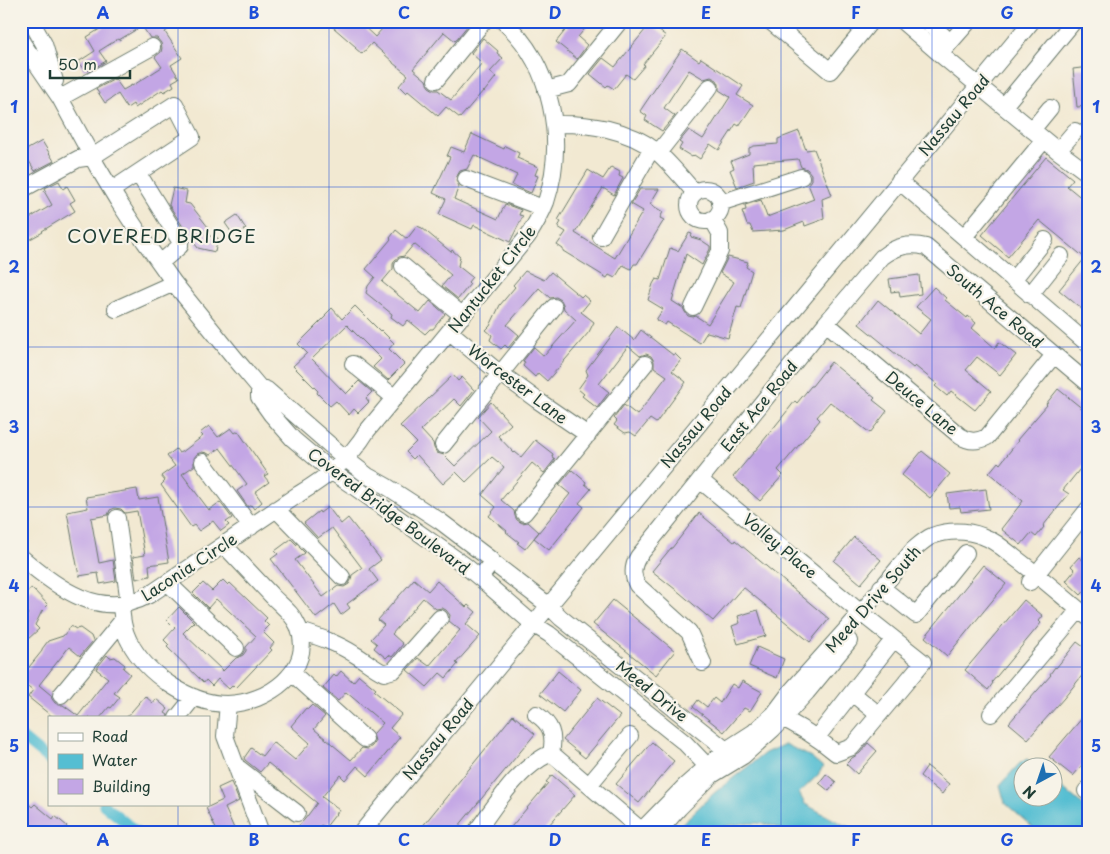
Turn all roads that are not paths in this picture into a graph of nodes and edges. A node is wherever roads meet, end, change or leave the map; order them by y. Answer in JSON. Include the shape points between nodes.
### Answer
{"nodes":[{"id":1,"x":31,"y":21,"type":"edge"},
{"id":2,"x":484,"y":21,"type":"edge"},
{"id":3,"x":503,"y":21,"type":"edge"},
{"id":4,"x":620,"y":21,"type":"edge"},
{"id":5,"x":770,"y":21,"type":"edge"},
{"id":6,"x":871,"y":21,"type":"edge"},
{"id":7,"x":902,"y":21,"type":"edge"},
{"id":8,"x":927,"y":21,"type":"edge"},
{"id":9,"x":969,"y":21,"type":"edge"},
{"id":10,"x":1032,"y":21,"type":"edge"},
{"id":11,"x":1074,"y":21,"type":"edge"},
{"id":12,"x":1085,"y":21,"type":"edge"},
{"id":13,"x":1089,"y":23,"type":"edge"},
{"id":14,"x":21,"y":41,"type":"edge"},
{"id":15,"x":152,"y":47,"type":"dead end"},
{"id":16,"x":945,"y":48,"type":"junction"},
{"id":17,"x":436,"y":80,"type":"dead end"},
{"id":18,"x":979,"y":85,"type":"junction"},
{"id":19,"x":710,"y":87,"type":"dead end"},
{"id":20,"x":546,"y":90,"type":"junction"},
{"id":21,"x":60,"y":98,"type":"junction"},
{"id":22,"x":1004,"y":106,"type":"junction"},
{"id":23,"x":1050,"y":108,"type":"dead end"},
{"id":24,"x":554,"y":124,"type":"junction"},
{"id":25,"x":1075,"y":130,"type":"dead end"},
{"id":26,"x":1038,"y":135,"type":"junction"},
{"id":27,"x":655,"y":150,"type":"junction"},
{"id":28,"x":1058,"y":151,"type":"junction"},
{"id":29,"x":92,"y":158,"type":"junction"},
{"id":30,"x":138,"y":173,"type":"junction"},
{"id":31,"x":1089,"y":174,"type":"edge"},
{"id":32,"x":801,"y":177,"type":"dead end"},
{"id":33,"x":466,"y":179,"type":"dead end"},
{"id":34,"x":899,"y":182,"type":"junction"},
{"id":35,"x":21,"y":190,"type":"edge"},
{"id":36,"x":112,"y":190,"type":"junction"},
{"id":37,"x":695,"y":193,"type":"junction"},
{"id":38,"x":720,"y":202,"type":"junction"},
{"id":39,"x":543,"y":208,"type":"junction"},
{"id":40,"x":712,"y":219,"type":"junction"},
{"id":41,"x":601,"y":237,"type":"dead end"},
{"id":42,"x":964,"y":237,"type":"junction"},
{"id":43,"x":1045,"y":240,"type":"dead end"},
{"id":44,"x":895,"y":248,"type":"joint"},
{"id":45,"x":1061,"y":256,"type":"dead end"},
{"id":46,"x":160,"y":263,"type":"junction"},
{"id":47,"x":403,"y":266,"type":"dead end"},
{"id":48,"x":1013,"y":280,"type":"junction"},
{"id":49,"x":174,"y":283,"type":"junction"},
{"id":50,"x":1030,"y":295,"type":"junction"},
{"id":51,"x":554,"y":307,"type":"dead end"},
{"id":52,"x":693,"y":307,"type":"dead end"},
{"id":53,"x":116,"y":309,"type":"dead end"},
{"id":54,"x":463,"y":316,"type":"junction"},
{"id":55,"x":826,"y":323,"type":"junction"},
{"id":56,"x":450,"y":332,"type":"junction"},
{"id":57,"x":1089,"y":345,"type":"edge"},
{"id":58,"x":1054,"y":355,"type":"junction"},
{"id":59,"x":353,"y":364,"type":"dead end"},
{"id":60,"x":645,"y":364,"type":"dead end"},
{"id":61,"x":501,"y":372,"type":"junction"},
{"id":62,"x":1089,"y":384,"type":"edge"},
{"id":63,"x":259,"y":387,"type":"junction"},
{"id":64,"x":395,"y":398,"type":"junction"},
{"id":65,"x":588,"y":435,"type":"junction"},
{"id":66,"x":443,"y":445,"type":"dead end"},
{"id":67,"x":346,"y":458,"type":"junction"},
{"id":68,"x":203,"y":462,"type":"dead end"},
{"id":69,"x":332,"y":472,"type":"junction"},
{"id":70,"x":700,"y":480,"type":"junction"},
{"id":71,"x":1089,"y":508,"type":"edge"},
{"id":72,"x":276,"y":509,"type":"junction"},
{"id":73,"x":524,"y":512,"type":"dead end"},
{"id":74,"x":117,"y":518,"type":"dead end"},
{"id":75,"x":251,"y":527,"type":"junction"},
{"id":76,"x":224,"y":545,"type":"junction"},
{"id":77,"x":966,"y":553,"type":"dead end"},
{"id":78,"x":492,"y":562,"type":"junction"},
{"id":79,"x":24,"y":566,"type":"edge"},
{"id":80,"x":342,"y":577,"type":"dead end"},
{"id":81,"x":480,"y":578,"type":"junction"},
{"id":82,"x":1033,"y":578,"type":"junction"},
{"id":83,"x":168,"y":583,"type":"junction"},
{"id":84,"x":885,"y":590,"type":"junction"},
{"id":85,"x":125,"y":604,"type":"junction"},
{"id":86,"x":548,"y":605,"type":"junction"},
{"id":87,"x":1080,"y":615,"type":"edge"},
{"id":88,"x":865,"y":616,"type":"junction"},
{"id":89,"x":440,"y":618,"type":"dead end"},
{"id":90,"x":122,"y":621,"type":"junction"},
{"id":91,"x":533,"y":624,"type":"junction"},
{"id":92,"x":300,"y":631,"type":"junction"},
{"id":93,"x":1089,"y":631,"type":"edge"},
{"id":94,"x":894,"y":639,"type":"junction"},
{"id":95,"x":236,"y":648,"type":"dead end"},
{"id":96,"x":703,"y":663,"type":"dead end"},
{"id":97,"x":292,"y":673,"type":"junction"},
{"id":98,"x":852,"y":693,"type":"junction"},
{"id":99,"x":61,"y":695,"type":"dead end"},
{"id":100,"x":194,"y":697,"type":"junction"},
{"id":101,"x":228,"y":704,"type":"junction"},
{"id":102,"x":536,"y":714,"type":"dead end"},
{"id":103,"x":991,"y":714,"type":"dead end"},
{"id":104,"x":879,"y":715,"type":"junction"},
{"id":105,"x":179,"y":716,"type":"edge"},
{"id":106,"x":779,"y":716,"type":"junction"},
{"id":107,"x":630,"y":736,"type":"dead end"},
{"id":108,"x":817,"y":737,"type":"junction"},
{"id":109,"x":365,"y":739,"type":"dead end"},
{"id":110,"x":550,"y":753,"type":"junction"},
{"id":111,"x":730,"y":756,"type":"junction"},
{"id":112,"x":236,"y":766,"type":"junction"},
{"id":113,"x":710,"y":771,"type":"junction"},
{"id":114,"x":589,"y":785,"type":"junction"},
{"id":115,"x":297,"y":813,"type":"dead end"},
{"id":116,"x":646,"y":832,"type":"edge"},
{"id":117,"x":261,"y":833,"type":"edge"},
{"id":118,"x":361,"y":833,"type":"edge"},
{"id":119,"x":475,"y":833,"type":"edge"}],
"edges":[{"from":1,"to":21,"type":"street","name":"Covered Bridge Boulevard","via":[[44,44]]},
{"from":2,"to":17,"type":"street"},
{"from":3,"to":20,"type":"street","name":"Nantucket Circle","via":[[532,55]]},
{"from":4,"to":20,"type":"street","via":[[569,84]]},
{"from":5,"to":6,"type":"street","via":[[830,71]]},
{"from":7,"to":16,"type":"street"},
{"from":8,"to":16,"type":"street"},
{"from":9,"to":16,"type":"street"},
{"from":10,"to":18,"type":"street","name":"Nassau Road"},
{"from":11,"to":22,"type":"street"},
{"from":12,"to":13,"type":"street"},
{"from":14,"to":21,"type":"street","name":"Covered Bridge Boulevard"},
{"from":15,"to":21,"type":"street"},
{"from":16,"to":18,"type":"street"},
{"from":18,"to":22,"type":"street"},
{"from":18,"to":34,"type":"street","name":"Nassau Road"},
{"from":19,"to":27,"type":"street"},
{"from":20,"to":24,"type":"street","name":"Nantucket Circle"},
{"from":21,"to":29,"type":"street","name":"Covered Bridge Boulevard"},
{"from":22,"to":26,"type":"street"},
{"from":23,"to":26,"type":"street"},
{"from":24,"to":27,"type":"street","via":[[590,125],[612,130]]},
{"from":24,"to":39,"type":"street","name":"Nantucket Circle","via":[[553,171]]},
{"from":25,"to":28,"type":"street"},
{"from":26,"to":28,"type":"street"},
{"from":26,"to":42,"type":"street"},
{"from":27,"to":37,"type":"street"},
{"from":27,"to":41,"type":"street"},
{"from":28,"to":31,"type":"street"},
{"from":29,"to":30,"type":"street","via":[[175,104],[192,138]]},
{"from":29,"to":35,"type":"street","via":[[78,159]]},
{"from":29,"to":36,"type":"street","name":"Covered Bridge Boulevard"},
{"from":30,"to":36,"type":"street"},
{"from":30,"to":46,"type":"street","via":[[180,241],[180,246]]},
{"from":32,"to":38,"type":"street"},
{"from":33,"to":39,"type":"street"},
{"from":34,"to":42,"type":"street"},
{"from":34,"to":86,"type":"street","name":"Nassau Road"},
{"from":36,"to":46,"type":"street","name":"Covered Bridge Boulevard"},
{"from":37,"to":38,"type":"street","via":[[710,191]]},
{"from":37,"to":40,"type":"street","via":[[689,202],[690,212],[702,221]]},
{"from":38,"to":40,"type":"street","via":[[719,212]]},
{"from":39,"to":54,"type":"street","name":"Nantucket Circle","via":[[528,236]]},
{"from":40,"to":52,"type":"street","via":[[720,233],[720,251]]},
{"from":42,"to":48,"type":"street"},
{"from":43,"to":48,"type":"street"},
{"from":44,"to":55,"type":"street","name":"East Ace Road","via":[[882,257]]},
{"from":44,"to":58,"type":"street","name":"South Ace Road","via":[[910,245],[926,247]]},
{"from":45,"to":50,"type":"street"},
{"from":46,"to":49,"type":"street","name":"Covered Bridge Boulevard"},
{"from":47,"to":54,"type":"street"},
{"from":48,"to":50,"type":"street"},
{"from":49,"to":53,"type":"street"},
{"from":49,"to":63,"type":"street","name":"Covered Bridge Boulevard"},
{"from":50,"to":57,"type":"street"},
{"from":51,"to":61,"type":"street"},
{"from":54,"to":56,"type":"street","name":"Nantucket Circle"},
{"from":55,"to":58,"type":"street","name":"Deuce Lane","via":[[960,436],[973,441],[987,437]]},
{"from":55,"to":70,"type":"street","name":"East Ace Road"},
{"from":56,"to":61,"type":"street","name":"Worcester Lane"},
{"from":56,"to":64,"type":"street","name":"Nantucket Circle"},
{"from":58,"to":62,"type":"street","name":"South Ace Road"},
{"from":59,"to":64,"type":"street"},
{"from":60,"to":65,"type":"street"},
{"from":61,"to":65,"type":"street","name":"Worcester Lane"},
{"from":61,"to":66,"type":"street"},
{"from":63,"to":67,"type":"street","name":"Covered Bridge Boulevard"},
{"from":63,"to":69,"type":"street","name":"Covered Bridge Boulevard","via":[[260,397],[271,414]]},
{"from":64,"to":67,"type":"street","name":"Nantucket Circle"},
{"from":65,"to":73,"type":"street"},
{"from":67,"to":69,"type":"street","name":"Laconia Circle"},
{"from":67,"to":78,"type":"street","name":"Covered Bridge Boulevard","via":[[368,476],[440,520]]},
{"from":68,"to":75,"type":"street"},
{"from":69,"to":72,"type":"street","name":"Laconia Circle"},
{"from":69,"to":81,"type":"street","name":"Covered Bridge Boulevard"},
{"from":70,"to":88,"type":"street","name":"Volley Place"},
{"from":70,"to":96,"type":"street","name":"East Ace Road","via":[[638,557],[633,571],[638,585],[689,632]]},
{"from":71,"to":82,"type":"street"},
{"from":72,"to":75,"type":"street","name":"Laconia Circle"},
{"from":72,"to":80,"type":"street"},
{"from":74,"to":85,"type":"street"},
{"from":75,"to":76,"type":"street","name":"Laconia Circle"},
{"from":76,"to":83,"type":"street","name":"Laconia Circle"},
{"from":76,"to":92,"type":"street","via":[[287,610]]},
{"from":77,"to":84,"type":"street","via":[[916,615]]},
{"from":78,"to":81,"type":"street","name":"Covered Bridge Boulevard"},
{"from":78,"to":86,"type":"street","name":"Meed Drive"},
{"from":79,"to":85,"type":"street","name":"Laconia Circle","via":[[87,600]]},
{"from":81,"to":91,"type":"street","name":"Meed Drive"},
{"from":82,"to":84,"type":"street","name":"Meed Drive South","via":[[991,539],[965,532],[948,533],[920,543]]},
{"from":82,"to":87,"type":"street","name":"Meed Drive South"},
{"from":83,"to":85,"type":"street","name":"Laconia Circle","via":[[135,602]]},
{"from":83,"to":95,"type":"street"},
{"from":84,"to":88,"type":"street","name":"Meed Drive South"},
{"from":85,"to":90,"type":"street"},
{"from":86,"to":91,"type":"street","name":"Nassau Road"},
{"from":86,"to":111,"type":"street","name":"Meed Drive"},
{"from":87,"to":93,"type":"street","name":"Meed Drive South"},
{"from":87,"to":103,"type":"street"},
{"from":88,"to":94,"type":"street","name":"Volley Place"},
{"from":88,"to":106,"type":"street","name":"Meed Drive South","via":[[792,690]]},
{"from":89,"to":92,"type":"street","via":[[394,670],[384,673],[332,642]]},
{"from":90,"to":99,"type":"street"},
{"from":90,"to":100,"type":"street","via":[[129,642],[146,666],[166,682]]},
{"from":91,"to":113,"type":"street","name":"Meed Drive","via":[[685,743]]},
{"from":91,"to":118,"type":"street","name":"Nassau Road"},
{"from":92,"to":97,"type":"street","via":[[302,647]]},
{"from":94,"to":98,"type":"street"},
{"from":94,"to":104,"type":"street","name":"Volley Place","via":[[923,662]]},
{"from":97,"to":101,"type":"street","via":[[262,697]]},
{"from":97,"to":109,"type":"street"},
{"from":98,"to":104,"type":"street"},
{"from":98,"to":108,"type":"street"},
{"from":100,"to":101,"type":"street"},
{"from":100,"to":105,"type":"street"},
{"from":101,"to":112,"type":"street","via":[[225,736]]},
{"from":102,"to":110,"type":"street","via":[[551,731]]},
{"from":104,"to":108,"type":"street","via":[[852,747],[836,753]]},
{"from":106,"to":108,"type":"street"},
{"from":106,"to":111,"type":"street","name":"Meed Drive South","via":[[754,732]]},
{"from":107,"to":114,"type":"street"},
{"from":110,"to":114,"type":"street"},
{"from":110,"to":119,"type":"street","via":[[520,773]]},
{"from":111,"to":113,"type":"street","name":"Meed Drive South"},
{"from":112,"to":115,"type":"street"},
{"from":112,"to":117,"type":"street"},
{"from":113,"to":116,"type":"street","name":"Meed Drive South","via":[[685,786]]},
{"from":114,"to":116,"type":"street"}]}
